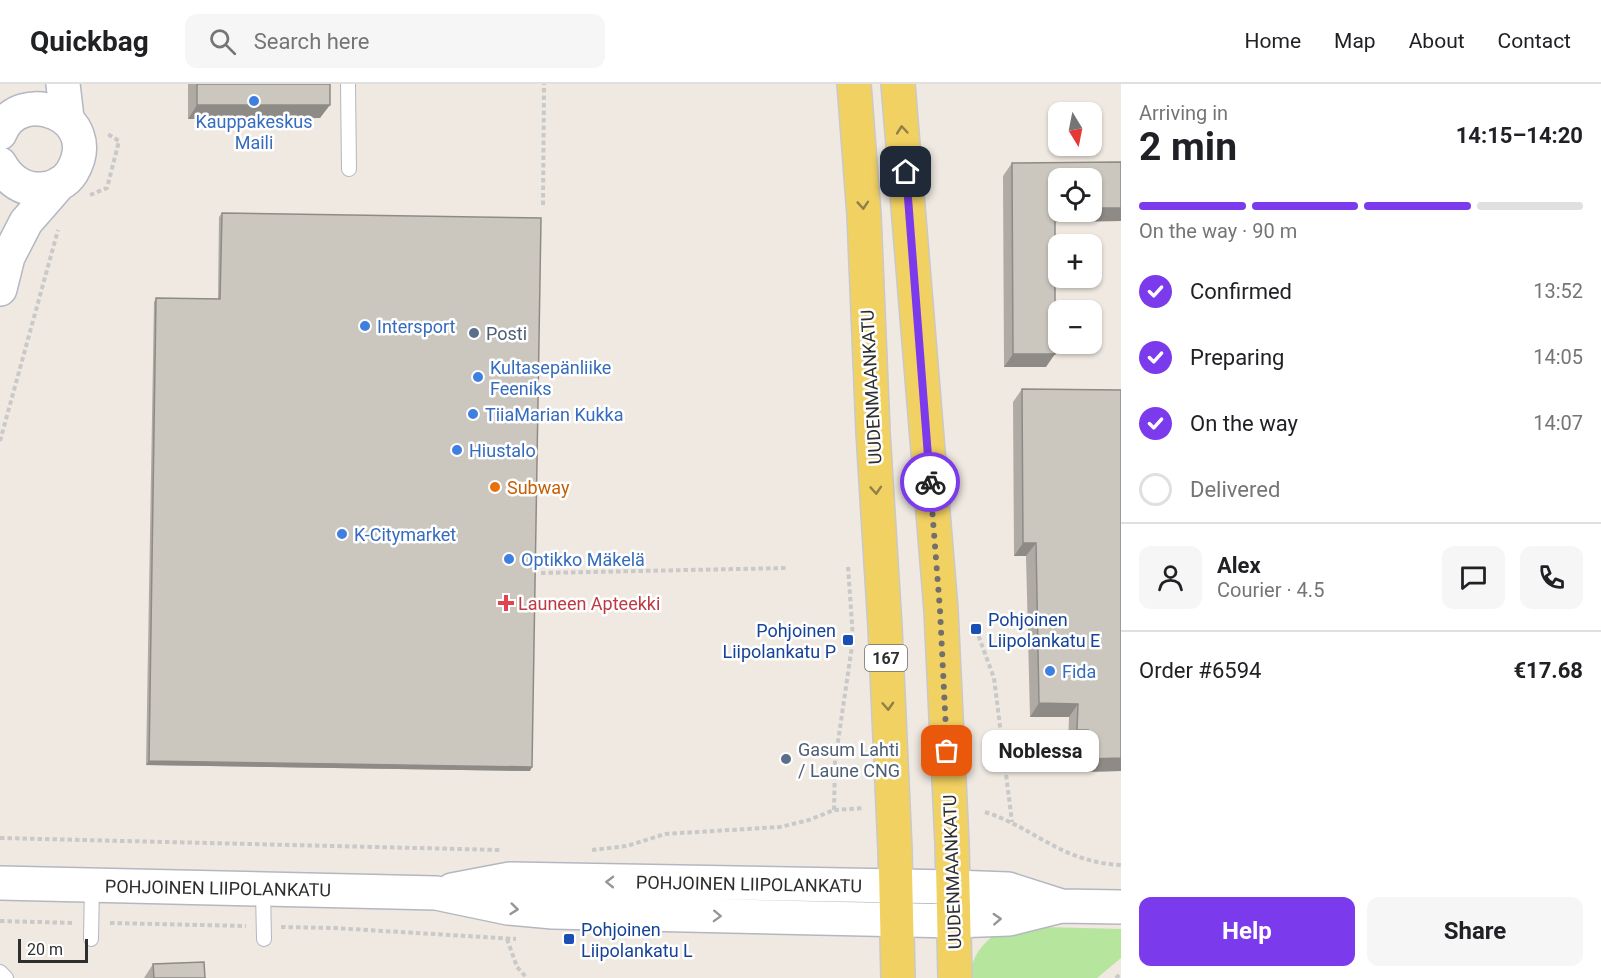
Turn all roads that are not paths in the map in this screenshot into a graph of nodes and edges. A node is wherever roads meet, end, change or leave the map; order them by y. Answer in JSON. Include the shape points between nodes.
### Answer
{"nodes":[{"id":1,"x":63,"y":84,"type":"edge"},
{"id":2,"x":348,"y":84,"type":"edge"},
{"id":3,"x":854,"y":84,"type":"edge"},
{"id":4,"x":898,"y":84,"type":"edge"},
{"id":5,"x":15,"y":111,"type":"edge"},
{"id":6,"x":67,"y":118,"type":"junction"},
{"id":7,"x":349,"y":169,"type":"dead end"},
{"id":8,"x":3,"y":170,"type":"edge"},
{"id":9,"x":71,"y":191,"type":"junction"},
{"id":10,"x":8,"y":257,"type":"junction"},
{"id":11,"x":0,"y":289,"type":"edge"},
{"id":12,"x":0,"y":883,"type":"edge"},
{"id":13,"x":92,"y":885,"type":"junction"},
{"id":14,"x":896,"y":885,"type":"junction"},
{"id":15,"x":953,"y":887,"type":"junction"},
{"id":16,"x":264,"y":890,"type":"junction"},
{"id":17,"x":436,"y":893,"type":"junction"},
{"id":18,"x":1061,"y":906,"type":"junction"},
{"id":19,"x":1121,"y":907,"type":"edge"},
{"id":20,"x":897,"y":921,"type":"junction"},
{"id":21,"x":954,"y":921,"type":"junction"},
{"id":22,"x":91,"y":939,"type":"dead end"},
{"id":23,"x":264,"y":939,"type":"dead end"},
{"id":24,"x":0,"y":972,"type":"edge"},
{"id":25,"x":6,"y":978,"type":"edge"},
{"id":26,"x":898,"y":978,"type":"edge"},
{"id":27,"x":955,"y":978,"type":"edge"}],
"edges":[{"from":1,"to":6,"type":"street"},
{"from":2,"to":7,"type":"lane"},
{"from":3,"to":14,"type":"main road","name":"UUDENMAANKATU","number":"167","one_way":true,"via":[[864,215]]},
{"from":15,"to":4,"type":"main road","name":"UUDENMAANKATU","one_way":true,"via":[[940,610]]},
{"from":5,"to":6,"type":"street","via":[[43,107]]},
{"from":6,"to":9,"type":"street","via":[[79,138],[80,154],[69,176]]},
{"from":8,"to":9,"type":"street","via":[[18,184],[33,189]]},
{"from":8,"to":10,"type":"street"},
{"from":9,"to":10,"type":"street","via":[[26,222]]},
{"from":10,"to":11,"type":"street"},
{"from":12,"to":13,"type":"street","name":"POHJOINEN LIIPOLANKATU"},
{"from":13,"to":16,"type":"street","name":"POHJOINEN LIIPOLANKATU"},
{"from":13,"to":22,"type":"lane"},
{"from":14,"to":15,"type":"street","name":"POHJOINEN LIIPOLANKATU"},
{"from":14,"to":17,"type":"street","name":"POHJOINEN LIIPOLANKATU","one_way":true,"via":[[510,879]]},
{"from":14,"to":20,"type":"main road","name":"UUDENMAANKATU","number":"167"},
{"from":15,"to":18,"type":"street","name":"POHJOINEN LIIPOLANKATU","via":[[1008,889]]},
{"from":15,"to":21,"type":"main road","name":"UUDENMAANKATU"},
{"from":16,"to":17,"type":"street","name":"POHJOINEN LIIPOLANKATU"},
{"from":16,"to":23,"type":"lane"},
{"from":17,"to":20,"type":"street","name":"POHJOINEN LIIPOLANKATU","one_way":true,"via":[[508,908],[554,912]]},
{"from":18,"to":19,"type":"street","name":"POHJOINEN LIIPOLANKATU"},
{"from":21,"to":18,"type":"street","name":"POHJOINEN LIIPOLANKATU","one_way":true,"via":[[1009,919]]},
{"from":20,"to":21,"type":"street","name":"POHJOINEN LIIPOLANKATU"},
{"from":20,"to":26,"type":"main road","name":"UUDENMAANKATU","number":"167"},
{"from":21,"to":27,"type":"main road","name":"UUDENMAANKATU"},
{"from":24,"to":25,"type":"lane"}]}
